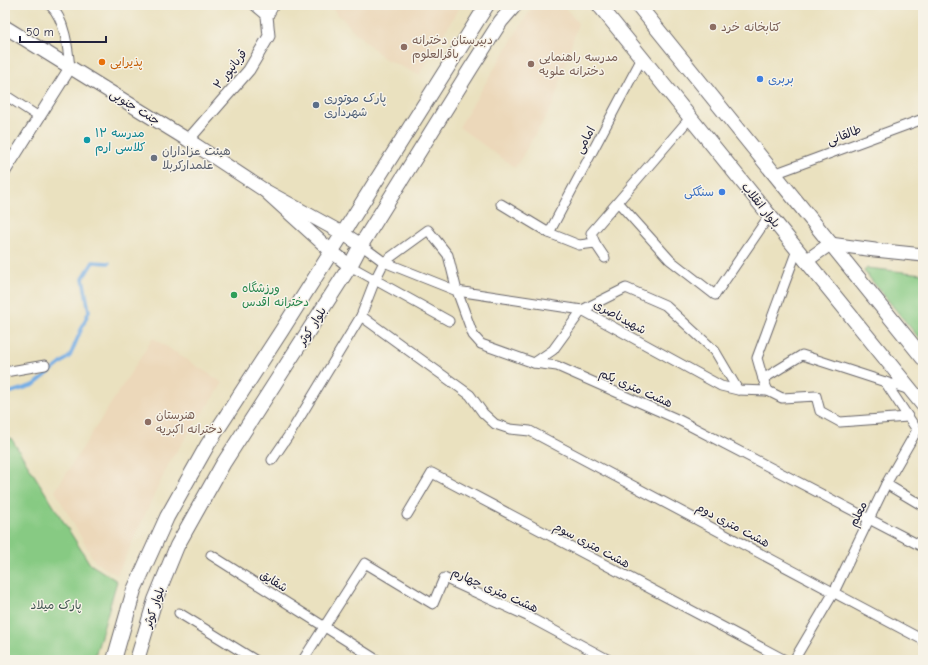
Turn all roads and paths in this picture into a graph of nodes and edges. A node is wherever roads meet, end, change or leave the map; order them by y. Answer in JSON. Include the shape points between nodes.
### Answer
{"nodes":[{"id":1,"x":50,"y":5,"type":"edge"},
{"id":2,"x":254,"y":5,"type":"edge"},
{"id":3,"x":273,"y":5,"type":"edge"},
{"id":4,"x":487,"y":5,"type":"edge"},
{"id":5,"x":515,"y":5,"type":"edge"},
{"id":6,"x":598,"y":5,"type":"edge"},
{"id":7,"x":638,"y":5,"type":"edge"},
{"id":8,"x":267,"y":16,"type":"junction"},
{"id":9,"x":5,"y":27,"type":"edge"},
{"id":10,"x":454,"y":57,"type":"junction"},
{"id":11,"x":642,"y":58,"type":"junction"},
{"id":12,"x":70,"y":68,"type":"junction"},
{"id":13,"x":471,"y":68,"type":"junction"},
{"id":14,"x":5,"y":95,"type":"edge"},
{"id":15,"x":39,"y":117,"type":"junction"},
{"id":16,"x":690,"y":118,"type":"junction"},
{"id":17,"x":923,"y":118,"type":"edge"},
{"id":18,"x":188,"y":140,"type":"junction"},
{"id":19,"x":5,"y":171,"type":"edge"},
{"id":20,"x":774,"y":174,"type":"junction"},
{"id":21,"x":264,"y":190,"type":"junction"},
{"id":22,"x":618,"y":202,"type":"junction"},
{"id":23,"x":501,"y":204,"type":"dead end"},
{"id":24,"x":769,"y":216,"type":"junction"},
{"id":25,"x":342,"y":233,"type":"junction"},
{"id":26,"x":549,"y":233,"type":"junction"},
{"id":27,"x":595,"y":243,"type":"junction"},
{"id":28,"x":830,"y":244,"type":"junction"},
{"id":29,"x":361,"y":245,"type":"junction"},
{"id":30,"x":797,"y":250,"type":"junction"},
{"id":31,"x":331,"y":252,"type":"junction"},
{"id":32,"x":923,"y":255,"type":"edge"},
{"id":33,"x":605,"y":258,"type":"dead end"},
{"id":34,"x":806,"y":261,"type":"junction"},
{"id":35,"x":384,"y":262,"type":"junction"},
{"id":36,"x":350,"y":266,"type":"junction"},
{"id":37,"x":375,"y":280,"type":"junction"},
{"id":38,"x":457,"y":291,"type":"junction"},
{"id":39,"x":582,"y":310,"type":"junction"},
{"id":40,"x":361,"y":316,"type":"junction"},
{"id":41,"x":449,"y":320,"type":"dead end"},
{"id":42,"x":923,"y":358,"type":"edge"},
{"id":43,"x":534,"y":363,"type":"junction"},
{"id":44,"x":45,"y":365,"type":"dead end"},
{"id":45,"x":5,"y":372,"type":"edge"},
{"id":46,"x":763,"y":379,"type":"junction"},
{"id":47,"x":885,"y":382,"type":"junction"},
{"id":48,"x":738,"y":390,"type":"junction"},
{"id":49,"x":911,"y":390,"type":"junction"},
{"id":50,"x":768,"y":391,"type":"junction"},
{"id":51,"x":923,"y":405,"type":"edge"},
{"id":52,"x":908,"y":417,"type":"junction"},
{"id":53,"x":272,"y":460,"type":"dead end"},
{"id":54,"x":886,"y":484,"type":"junction"},
{"id":55,"x":923,"y":506,"type":"edge"},
{"id":56,"x":407,"y":515,"type":"dead end"},
{"id":57,"x":869,"y":518,"type":"junction"},
{"id":58,"x":923,"y":547,"type":"edge"},
{"id":59,"x":211,"y":556,"type":"dead end"},
{"id":60,"x":834,"y":592,"type":"junction"},
{"id":61,"x":178,"y":613,"type":"dead end"},
{"id":62,"x":324,"y":626,"type":"junction"},
{"id":63,"x":923,"y":640,"type":"edge"},
{"id":64,"x":114,"y":660,"type":"edge"},
{"id":65,"x":137,"y":660,"type":"edge"},
{"id":66,"x":255,"y":660,"type":"edge"},
{"id":67,"x":303,"y":660,"type":"edge"},
{"id":68,"x":377,"y":660,"type":"edge"},
{"id":69,"x":609,"y":660,"type":"edge"},
{"id":70,"x":785,"y":660,"type":"edge"},
{"id":71,"x":794,"y":660,"type":"edge"}],
"edges":[{"from":1,"to":12,"type":"street","via":[[56,10],[67,41]]},
{"from":2,"to":8,"type":"street"},
{"from":3,"to":8,"type":"street"},
{"from":4,"to":10,"type":"main road","name":"بلوار کوثر"},
{"from":5,"to":13,"type":"main road","name":"بلوار کوثر"},
{"from":6,"to":11,"type":"main road","name":"بلوار انقلاب"},
{"from":7,"to":20,"type":"main road"},
{"from":8,"to":18,"type":"street","name":"قربانپور ۲","via":[[268,36],[249,70]]},
{"from":9,"to":12,"type":"main road","name":"جنت جنوبی"},
{"from":10,"to":13,"type":"main road"},
{"from":10,"to":25,"type":"main road","name":"بلوار کوثر"},
{"from":11,"to":16,"type":"main road","name":"بلوار انقلاب"},
{"from":11,"to":26,"type":"street","name":"امامی"},
{"from":12,"to":15,"type":"street"},
{"from":12,"to":18,"type":"main road","name":"جنت جنوبی"},
{"from":13,"to":29,"type":"main road","name":"بلوار کوثر"},
{"from":14,"to":15,"type":"street"},
{"from":15,"to":19,"type":"street"},
{"from":16,"to":22,"type":"street"},
{"from":16,"to":24,"type":"main road","name":"بلوار انقلاب"},
{"from":17,"to":20,"type":"street","name":"طالقانی"},
{"from":18,"to":21,"type":"main road","name":"جنت جنوبی"},
{"from":20,"to":28,"type":"main road"},
{"from":21,"to":25,"type":"main road"},
{"from":21,"to":31,"type":"main road"},
{"from":22,"to":24,"type":"street","via":[[670,260],[715,295]]},
{"from":22,"to":27,"type":"street","via":[[591,233]]},
{"from":23,"to":26,"type":"street"},
{"from":24,"to":30,"type":"main road","name":"بلوار انقلاب"},
{"from":25,"to":29,"type":"main road"},
{"from":25,"to":31,"type":"main road","name":"بلوار کوثر"},
{"from":26,"to":27,"type":"street","via":[[579,245]]},
{"from":27,"to":33,"type":"street"},
{"from":28,"to":32,"type":"main road"},
{"from":28,"to":34,"type":"main road"},
{"from":28,"to":42,"type":"main road"},
{"from":29,"to":35,"type":"street"},
{"from":29,"to":36,"type":"main road","name":"بلوار کوثر"},
{"from":30,"to":34,"type":"main road","name":"بلوار انقلاب"},
{"from":30,"to":46,"type":"street","via":[[757,358]]},
{"from":31,"to":36,"type":"main road"},
{"from":31,"to":64,"type":"main road","name":"بلوار کوثر","via":[[208,444],[166,517],[134,590]]},
{"from":34,"to":49,"type":"main road","name":"بلوار انقلاب"},
{"from":35,"to":37,"type":"street"},
{"from":35,"to":38,"type":"street"},
{"from":35,"to":38,"type":"street","name":"هشت متری یکم","via":[[428,230],[448,255]]},
{"from":36,"to":37,"type":"street"},
{"from":36,"to":65,"type":"main road","name":"بلوار کوثر","via":[[223,464],[177,546]]},
{"from":37,"to":40,"type":"street"},
{"from":37,"to":41,"type":"street"},
{"from":38,"to":39,"type":"street","name":"شهید‌ناصری"},
{"from":38,"to":43,"type":"street","name":"هشت متری یکم","via":[[473,335],[481,344]]},
{"from":39,"to":43,"type":"street","via":[[553,350]]},
{"from":39,"to":48,"type":"street","name":"شهید‌ناصری","via":[[721,386]]},
{"from":39,"to":48,"type":"street","via":[[626,288],[665,305],[715,351]]},
{"from":40,"to":53,"type":"street"},
{"from":40,"to":60,"type":"street","name":"هشت متری دوم","via":[[470,395],[495,424],[530,431]]},
{"from":43,"to":57,"type":"street","name":"هشت متری یکم","via":[[557,366],[676,419]]},
{"from":44,"to":45,"type":"street"},
{"from":46,"to":47,"type":"street","via":[[802,355]]},
{"from":46,"to":50,"type":"street"},
{"from":47,"to":49,"type":"street"},
{"from":47,"to":52,"type":"street","name":"معلم"},
{"from":48,"to":50,"type":"street","name":"شهید‌ناصری"},
{"from":49,"to":51,"type":"main road","name":"بلوار انقلاب"},
{"from":50,"to":52,"type":"street","name":"شهید‌ناصری","via":[[782,398],[816,396],[820,411],[840,422]]},
{"from":52,"to":54,"type":"street","name":"معلم","via":[[916,430]]},
{"from":54,"to":55,"type":"street"},
{"from":54,"to":57,"type":"street","name":"معلم"},
{"from":56,"to":70,"type":"street","name":"هشت متری سوم","via":[[432,473]]},
{"from":57,"to":58,"type":"street","name":"هشت متری یکم"},
{"from":57,"to":60,"type":"street","name":"معلم"},
{"from":59,"to":62,"type":"street","name":"شقایق"},
{"from":60,"to":63,"type":"street","name":"هشت متری دوم"},
{"from":60,"to":71,"type":"street","name":"معلم"},
{"from":61,"to":66,"type":"street"},
{"from":62,"to":67,"type":"street"},
{"from":62,"to":68,"type":"street","name":"شقایق"},
{"from":62,"to":69,"type":"street","name":"هشت متری چهارم","via":[[365,563],[434,604],[444,578],[526,616]]}]}
